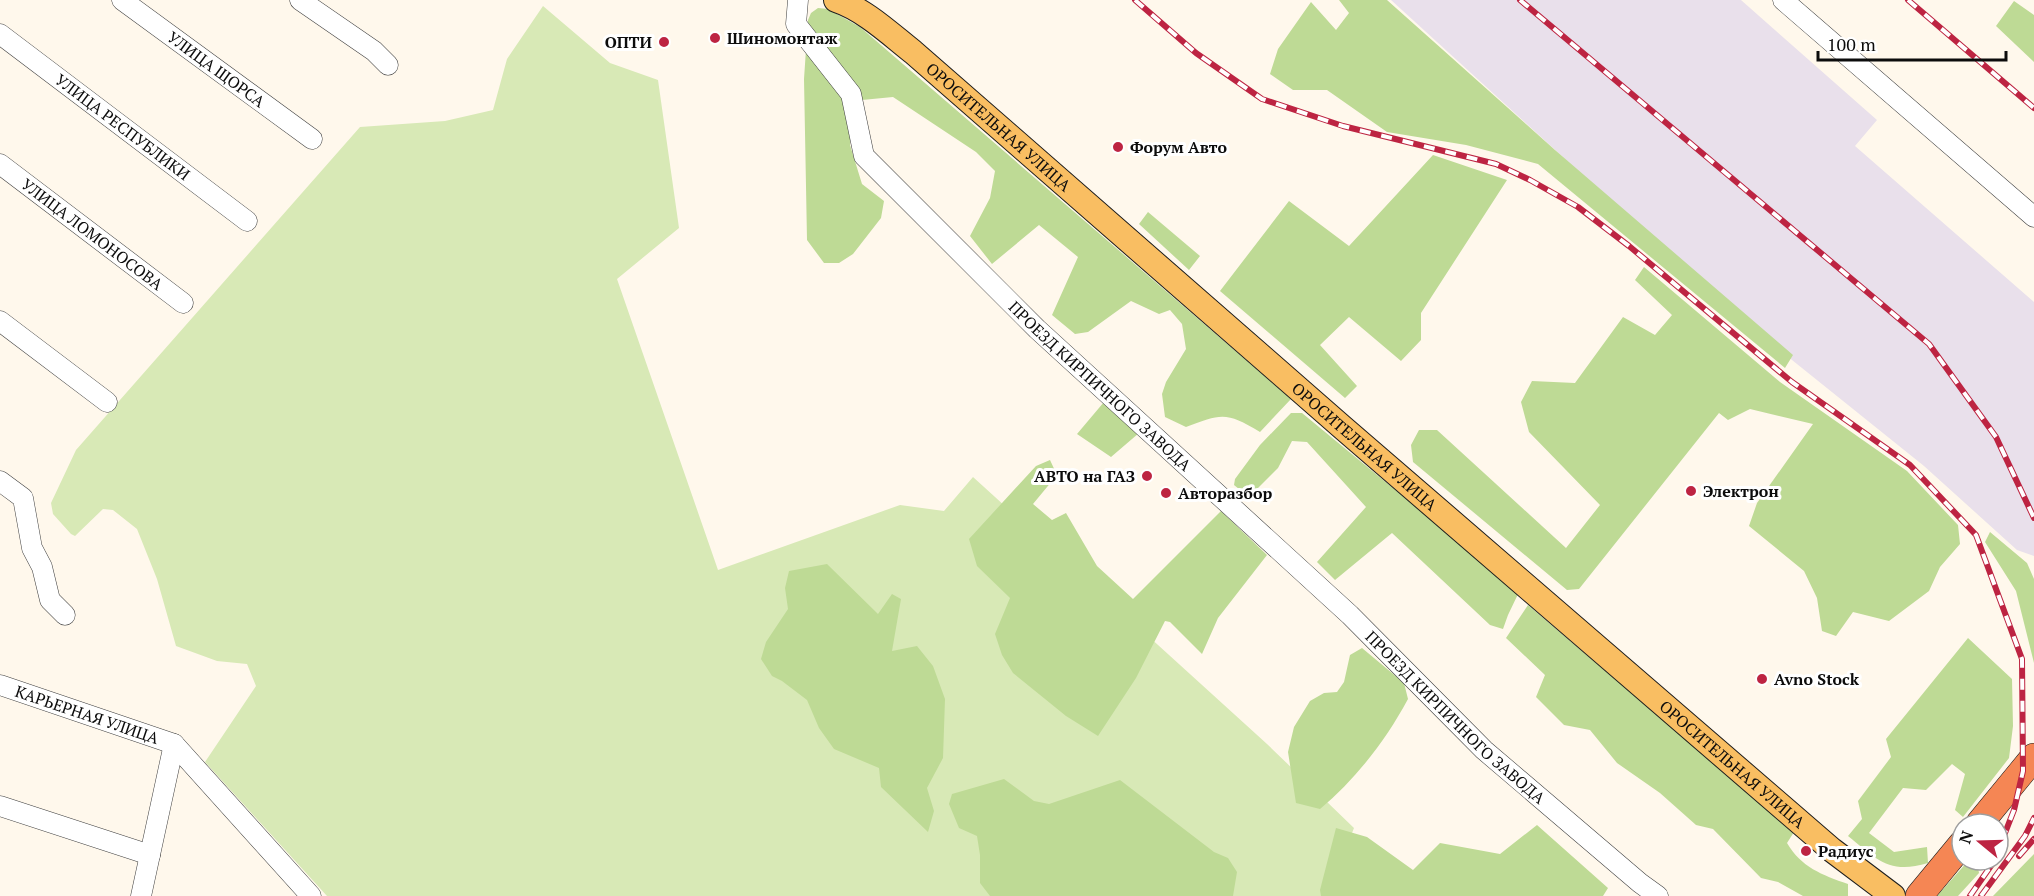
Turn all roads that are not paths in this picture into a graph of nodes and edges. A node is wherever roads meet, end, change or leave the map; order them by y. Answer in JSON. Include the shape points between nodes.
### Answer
{"nodes":[{"id":1,"x":122,"y":0,"type":"edge"},
{"id":2,"x":300,"y":0,"type":"edge"},
{"id":3,"x":798,"y":0,"type":"edge"},
{"id":4,"x":836,"y":0,"type":"edge"},
{"id":5,"x":1783,"y":0,"type":"edge"},
{"id":6,"x":0,"y":34,"type":"edge"},
{"id":7,"x":388,"y":65,"type":"dead end"},
{"id":8,"x":312,"y":139,"type":"dead end"},
{"id":9,"x":0,"y":164,"type":"edge"},
{"id":10,"x":2034,"y":217,"type":"edge"},
{"id":11,"x":247,"y":221,"type":"dead end"},
{"id":12,"x":183,"y":303,"type":"dead end"},
{"id":13,"x":0,"y":321,"type":"edge"},
{"id":14,"x":107,"y":402,"type":"dead end"},
{"id":15,"x":0,"y":481,"type":"edge"},
{"id":16,"x":65,"y":615,"type":"dead end"},
{"id":17,"x":0,"y":685,"type":"edge"},
{"id":18,"x":174,"y":744,"type":"junction"},
{"id":19,"x":2034,"y":757,"type":"edge"},
{"id":20,"x":0,"y":806,"type":"edge"},
{"id":21,"x":1988,"y":812,"type":"edge"},
{"id":22,"x":150,"y":855,"type":"junction"},
{"id":23,"x":1950,"y":859,"type":"edge"},
{"id":24,"x":141,"y":896,"type":"edge"},
{"id":25,"x":311,"y":896,"type":"edge"},
{"id":26,"x":1658,"y":896,"type":"edge"},
{"id":27,"x":1893,"y":896,"type":"edge"},
{"id":28,"x":1919,"y":896,"type":"edge"}],
"edges":[{"from":1,"to":8,"type":"street","name":"УЛИЦА ЩОРСА"},
{"from":2,"to":7,"type":"street","via":[[375,51]]},
{"from":3,"to":26,"type":"street","name":"ПРОЕЗД КИРПИЧНОГО ЗАВОДА","via":[[796,24],[851,94],[864,156],[1037,329],[1350,615],[1484,750]]},
{"from":4,"to":27,"type":"main road","name":"ОРОСИТЕЛЬНАЯ УЛИЦА","via":[[871,20],[913,52],[1823,843]]},
{"from":5,"to":10,"type":"street"},
{"from":6,"to":11,"type":"street","name":"УЛИЦА РЕСПУБЛИКИ"},
{"from":9,"to":12,"type":"street","name":"УЛИЦА ЛОМОНОСОВА"},
{"from":13,"to":14,"type":"street"},
{"from":15,"to":16,"type":"street","via":[[23,498],[32,548],[42,567],[50,600]]},
{"from":17,"to":18,"type":"street","name":"КАРЬЕРНАЯ УЛИЦА"},
{"from":18,"to":22,"type":"street"},
{"from":18,"to":25,"type":"street"},
{"from":19,"to":21,"type":"highway"},
{"from":20,"to":22,"type":"street"},
{"from":22,"to":24,"type":"street"},
{"from":23,"to":28,"type":"highway"}]}
